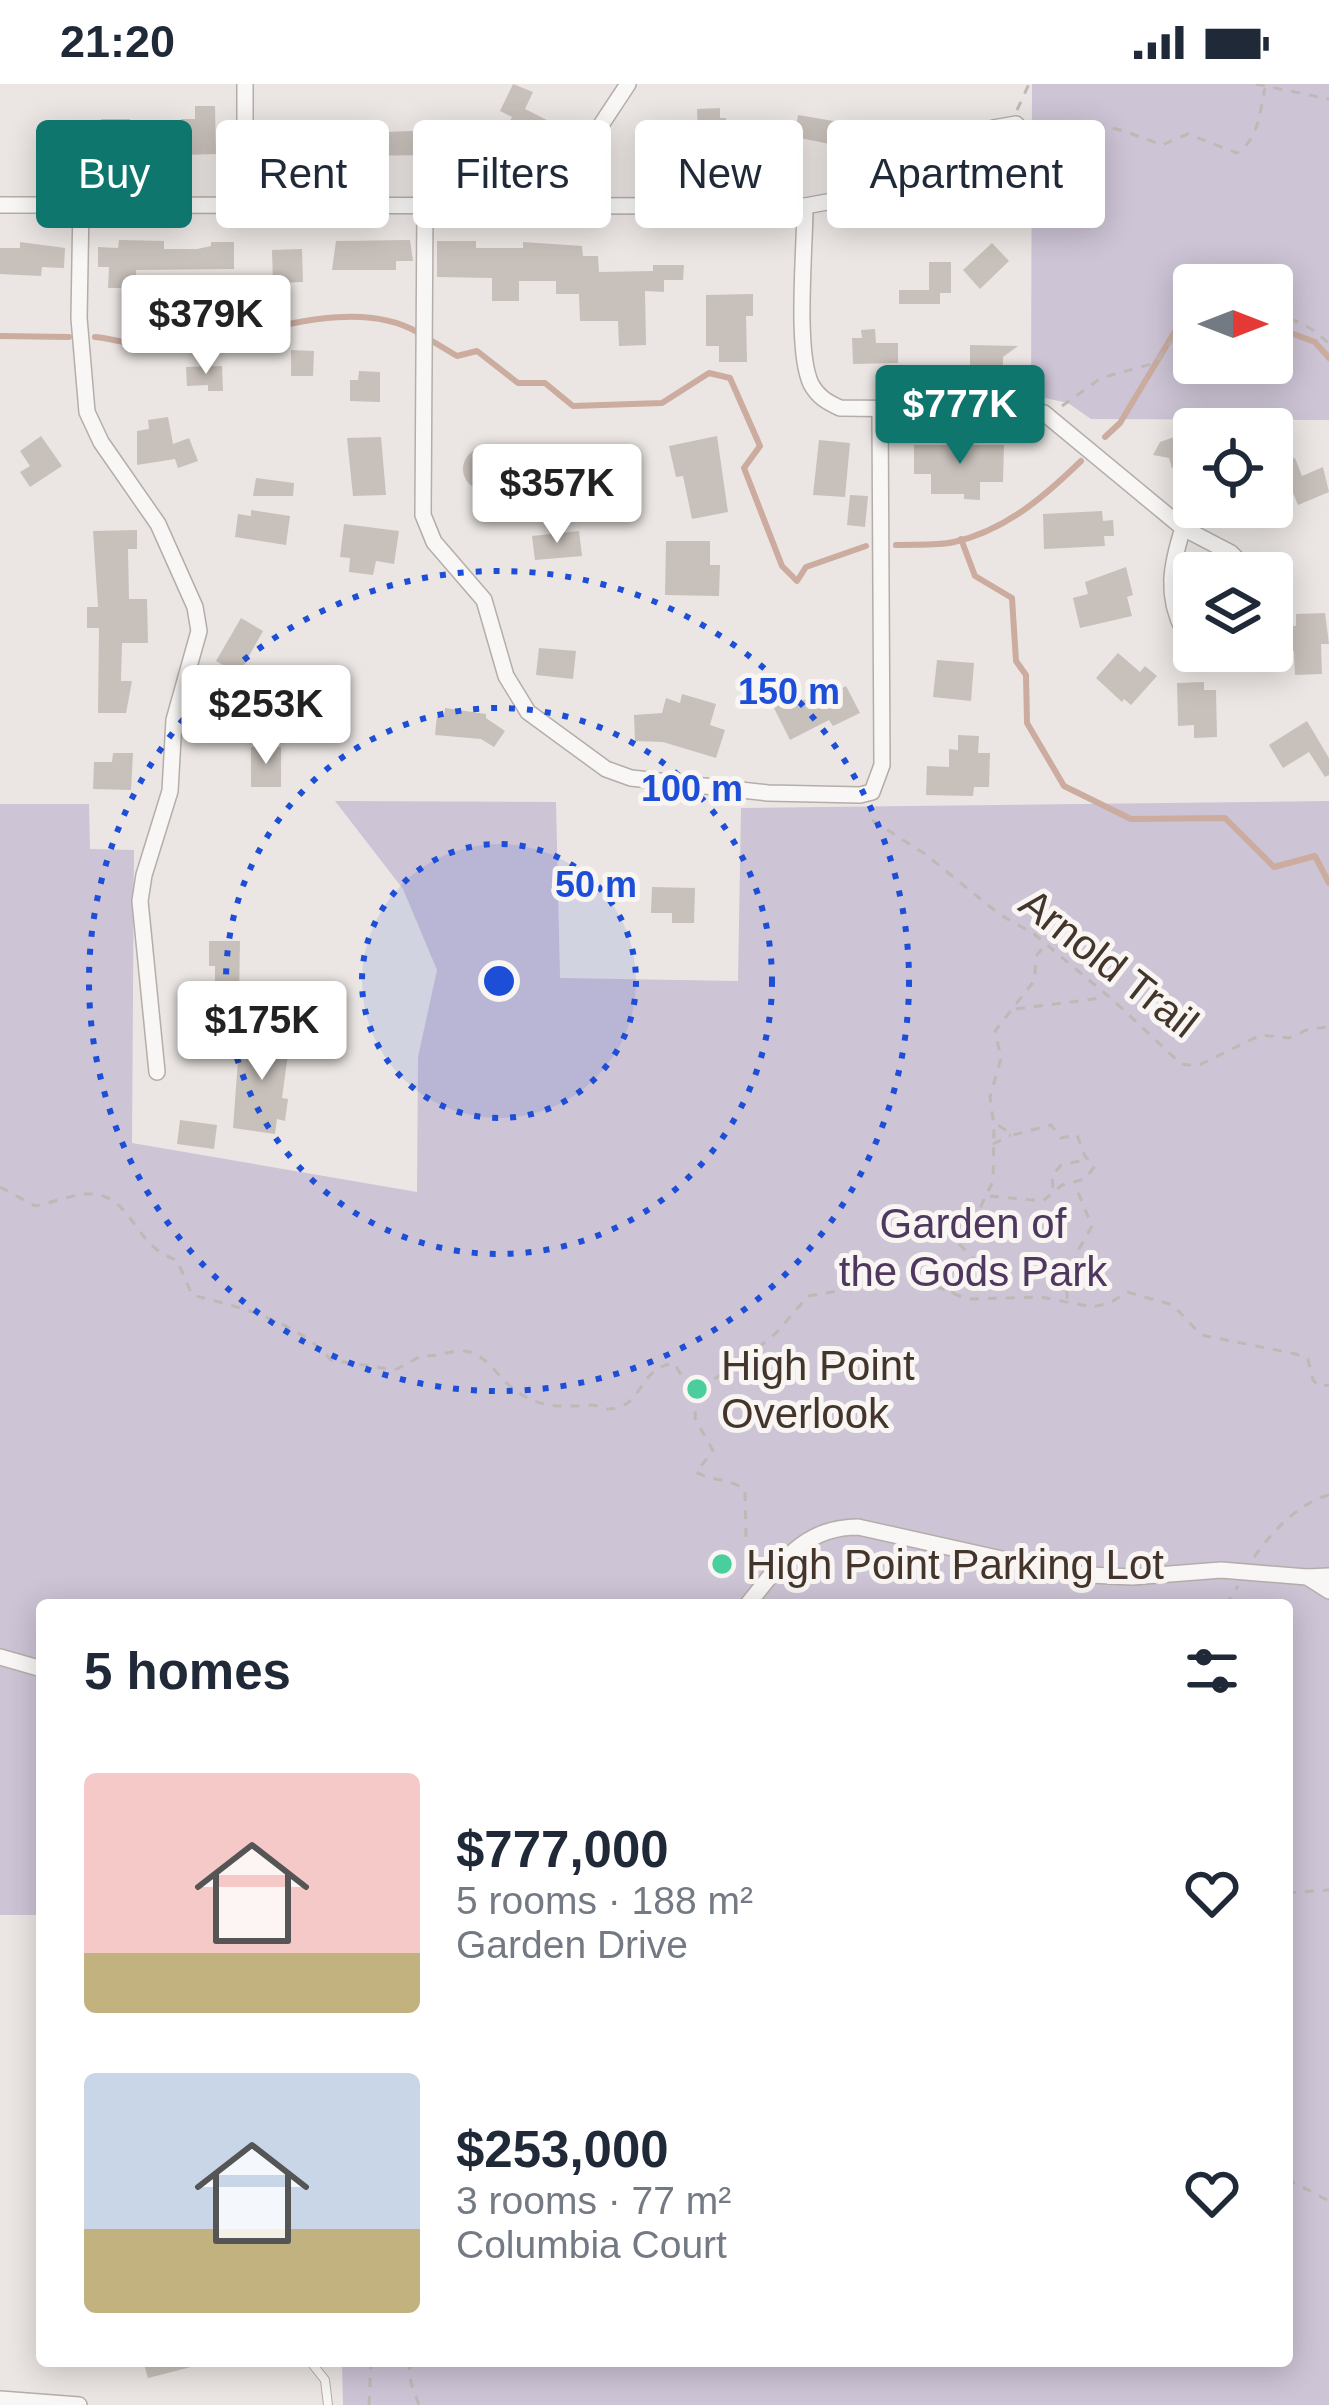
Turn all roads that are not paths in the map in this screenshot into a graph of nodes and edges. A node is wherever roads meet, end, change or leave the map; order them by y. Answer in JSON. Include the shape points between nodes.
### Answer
{"nodes":[{"id":1,"x":245,"y":84,"type":"edge"},
{"id":2,"x":628,"y":84,"type":"edge"},
{"id":3,"x":245,"y":120,"type":"edge"},
{"id":4,"x":604,"y":120,"type":"edge"},
{"id":5,"x":968,"y":158,"type":"joint"},
{"id":6,"x":827,"y":202,"type":"edge"},
{"id":7,"x":611,"y":203,"type":"edge"},
{"id":8,"x":0,"y":205,"type":"edge"},
{"id":9,"x":36,"y":205,"type":"edge"},
{"id":10,"x":805,"y":206,"type":"junction"},
{"id":11,"x":81,"y":228,"type":"edge"},
{"id":12,"x":425,"y":228,"type":"edge"},
{"id":13,"x":880,"y":410,"type":"junction"},
{"id":14,"x":1173,"y":520,"type":"edge"},
{"id":15,"x":1183,"y":528,"type":"joint"},
{"id":16,"x":1176,"y":552,"type":"edge"},
{"id":17,"x":1227,"y":552,"type":"edge"},
{"id":18,"x":1173,"y":561,"type":"edge"},
{"id":19,"x":1173,"y":601,"type":"edge"},
{"id":20,"x":157,"y":1072,"type":"dead end"},
{"id":21,"x":1329,"y":1576,"type":"edge"},
{"id":22,"x":1307,"y":1577,"type":"junction"},
{"id":23,"x":1329,"y":1591,"type":"edge"},
{"id":24,"x":752,"y":1599,"type":"edge"},
{"id":25,"x":0,"y":1657,"type":"edge"},
{"id":26,"x":36,"y":1668,"type":"edge"},
{"id":27,"x":315,"y":2367,"type":"edge"},
{"id":28,"x":0,"y":2399,"type":"edge"},
{"id":29,"x":80,"y":2405,"type":"edge"},
{"id":30,"x":328,"y":2405,"type":"edge"}],
"edges":[{"from":1,"to":3,"type":"street"},
{"from":2,"to":4,"type":"street"},
{"from":5,"to":5,"type":"street","via":[[1014,159],[1027,144],[1021,129],[993,128]]},
{"from":6,"to":10,"type":"street"},
{"from":7,"to":10,"type":"street"},
{"from":8,"to":9,"type":"street"},
{"from":10,"to":13,"type":"street","via":[[804,350],[813,388],[840,407]]},
{"from":11,"to":20,"type":"street","via":[[87,412],[158,524],[200,631],[178,700],[170,791],[140,901]]},
{"from":12,"to":13,"type":"street","via":[[423,515],[434,542],[484,600],[506,676],[527,712],[606,769],[768,793],[872,792],[882,765]]},
{"from":13,"to":14,"type":"street","via":[[1044,413]]},
{"from":15,"to":16,"type":"street"},
{"from":15,"to":17,"type":"street"},
{"from":18,"to":19,"type":"street"},
{"from":21,"to":22,"type":"street"},
{"from":22,"to":23,"type":"street"},
{"from":22,"to":24,"type":"street","via":[[1244,1570],[1069,1574],[835,1527],[801,1544]]},
{"from":25,"to":26,"type":"street"},
{"from":27,"to":30,"type":"lane"},
{"from":28,"to":29,"type":"street"}]}
